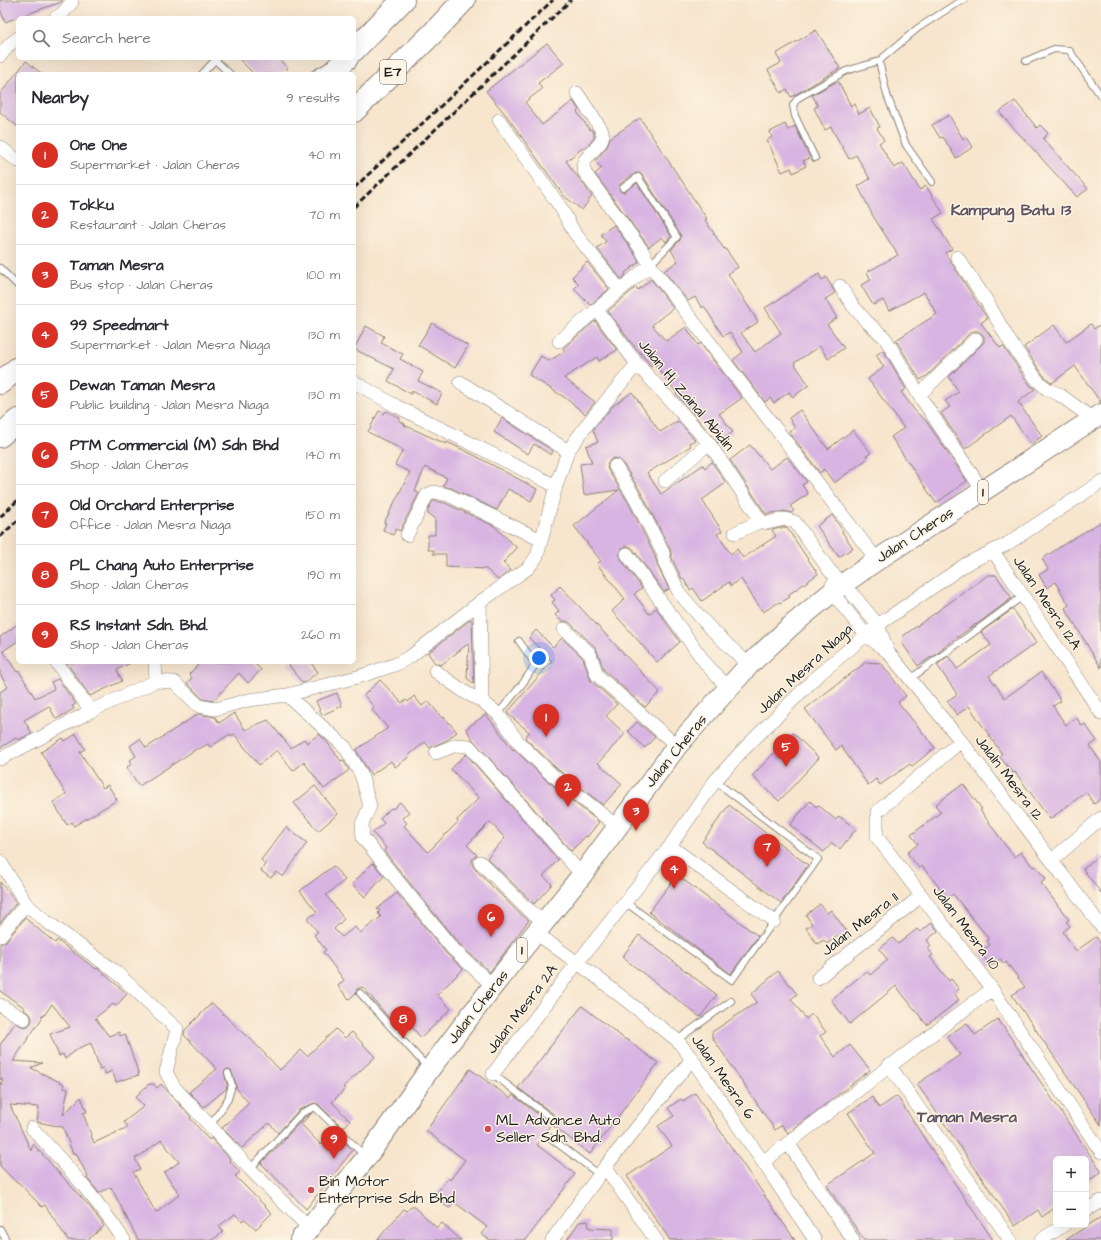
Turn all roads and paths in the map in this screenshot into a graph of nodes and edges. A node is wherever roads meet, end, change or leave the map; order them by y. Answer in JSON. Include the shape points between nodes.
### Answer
{"nodes":[{"id":1,"x":72,"y":0,"type":"edge"},
{"id":2,"x":403,"y":0,"type":"edge"},
{"id":3,"x":464,"y":0,"type":"edge"},
{"id":4,"x":477,"y":0,"type":"edge"},
{"id":5,"x":964,"y":0,"type":"edge"},
{"id":6,"x":58,"y":16,"type":"edge"},
{"id":7,"x":433,"y":33,"type":"junction"},
{"id":8,"x":16,"y":40,"type":"edge"},
{"id":9,"x":356,"y":48,"type":"edge"},
{"id":10,"x":0,"y":56,"type":"edge"},
{"id":11,"x":215,"y":60,"type":"edge"},
{"id":12,"x":215,"y":60,"type":"edge"},
{"id":13,"x":340,"y":60,"type":"edge"},
{"id":14,"x":345,"y":60,"type":"edge"},
{"id":15,"x":879,"y":61,"type":"junction"},
{"id":16,"x":1026,"y":61,"type":"dead end"},
{"id":17,"x":204,"y":72,"type":"edge"},
{"id":18,"x":228,"y":72,"type":"edge"},
{"id":19,"x":318,"y":72,"type":"edge"},
{"id":20,"x":333,"y":72,"type":"edge"},
{"id":21,"x":577,"y":93,"type":"dead end"},
{"id":22,"x":1101,"y":96,"type":"edge"},
{"id":23,"x":356,"y":109,"type":"edge"},
{"id":24,"x":499,"y":120,"type":"dead end"},
{"id":25,"x":0,"y":147,"type":"edge"},
{"id":26,"x":815,"y":158,"type":"dead end"},
{"id":27,"x":16,"y":160,"type":"edge"},
{"id":28,"x":932,"y":182,"type":"dead end"},
{"id":29,"x":623,"y":188,"type":"dead end"},
{"id":30,"x":957,"y":257,"type":"dead end"},
{"id":31,"x":650,"y":265,"type":"junction"},
{"id":32,"x":0,"y":268,"type":"edge"},
{"id":33,"x":16,"y":284,"type":"edge"},
{"id":34,"x":840,"y":286,"type":"dead end"},
{"id":35,"x":620,"y":290,"type":"junction"},
{"id":36,"x":597,"y":310,"type":"junction"},
{"id":37,"x":976,"y":339,"type":"dead end"},
{"id":38,"x":559,"y":341,"type":"dead end"},
{"id":39,"x":637,"y":364,"type":"junction"},
{"id":40,"x":16,"y":370,"type":"edge"},
{"id":41,"x":460,"y":382,"type":"dead end"},
{"id":42,"x":0,"y":383,"type":"edge"},
{"id":43,"x":356,"y":383,"type":"edge"},
{"id":44,"x":919,"y":395,"type":"junction"},
{"id":45,"x":1097,"y":417,"type":"edge"},
{"id":46,"x":16,"y":422,"type":"edge"},
{"id":47,"x":0,"y":436,"type":"edge"},
{"id":48,"x":709,"y":443,"type":"junction"},
{"id":49,"x":568,"y":451,"type":"junction"},
{"id":50,"x":615,"y":466,"type":"dead end"},
{"id":51,"x":665,"y":480,"type":"dead end"},
{"id":52,"x":1101,"y":482,"type":"edge"},
{"id":53,"x":556,"y":486,"type":"junction"},
{"id":54,"x":983,"y":491,"type":"junction"},
{"id":55,"x":761,"y":521,"type":"junction"},
{"id":56,"x":735,"y":533,"type":"dead end"},
{"id":57,"x":407,"y":535,"type":"dead end"},
{"id":58,"x":541,"y":540,"type":"junction"},
{"id":59,"x":993,"y":551,"type":"junction"},
{"id":60,"x":627,"y":554,"type":"dead end"},
{"id":61,"x":877,"y":560,"type":"junction"},
{"id":62,"x":836,"y":582,"type":"junction"},
{"id":63,"x":1023,"y":596,"type":"junction"},
{"id":64,"x":480,"y":602,"type":"junction"},
{"id":65,"x":878,"y":625,"type":"junction"},
{"id":66,"x":564,"y":629,"type":"dead end"},
{"id":67,"x":866,"y":635,"type":"junction"},
{"id":68,"x":518,"y":642,"type":"dead end"},
{"id":69,"x":888,"y":652,"type":"junction"},
{"id":70,"x":57,"y":664,"type":"edge"},
{"id":71,"x":155,"y":664,"type":"edge"},
{"id":72,"x":749,"y":665,"type":"junction"},
{"id":73,"x":436,"y":671,"type":"dead end"},
{"id":74,"x":910,"y":679,"type":"junction"},
{"id":75,"x":156,"y":681,"type":"junction"},
{"id":76,"x":728,"y":688,"type":"junction"},
{"id":77,"x":287,"y":695,"type":"junction"},
{"id":78,"x":482,"y":701,"type":"junction"},
{"id":79,"x":91,"y":711,"type":"junction"},
{"id":80,"x":1101,"y":713,"type":"edge"},
{"id":81,"x":498,"y":714,"type":"junction"},
{"id":82,"x":961,"y":740,"type":"junction"},
{"id":83,"x":677,"y":746,"type":"junction"},
{"id":84,"x":436,"y":753,"type":"dead end"},
{"id":85,"x":0,"y":758,"type":"edge"},
{"id":86,"x":715,"y":781,"type":"junction"},
{"id":87,"x":1101,"y":818,"type":"edge"},
{"id":88,"x":618,"y":827,"type":"junction"},
{"id":89,"x":670,"y":846,"type":"junction"},
{"id":90,"x":1052,"y":860,"type":"junction"},
{"id":91,"x":0,"y":861,"type":"edge"},
{"id":92,"x":480,"y":862,"type":"dead end"},
{"id":93,"x":582,"y":875,"type":"junction"},
{"id":94,"x":921,"y":896,"type":"junction"},
{"id":95,"x":625,"y":902,"type":"junction"},
{"id":96,"x":26,"y":904,"type":"junction"},
{"id":97,"x":774,"y":921,"type":"junction"},
{"id":98,"x":1101,"y":926,"type":"edge"},
{"id":99,"x":540,"y":928,"type":"junction"},
{"id":100,"x":0,"y":936,"type":"edge"},
{"id":101,"x":577,"y":963,"type":"junction"},
{"id":102,"x":818,"y":978,"type":"dead end"},
{"id":103,"x":493,"y":986,"type":"junction"},
{"id":104,"x":992,"y":989,"type":"junction"},
{"id":105,"x":360,"y":993,"type":"dead end"},
{"id":106,"x":731,"y":1001,"type":"dead end"},
{"id":107,"x":0,"y":1005,"type":"edge"},
{"id":108,"x":24,"y":1019,"type":"dead end"},
{"id":109,"x":677,"y":1040,"type":"junction"},
{"id":110,"x":692,"y":1059,"type":"junction"},
{"id":111,"x":889,"y":1065,"type":"junction"},
{"id":112,"x":429,"y":1070,"type":"junction"},
{"id":113,"x":228,"y":1073,"type":"dead end"},
{"id":114,"x":493,"y":1074,"type":"joint"},
{"id":115,"x":552,"y":1119,"type":"dead end"},
{"id":116,"x":210,"y":1126,"type":"junction"},
{"id":117,"x":32,"y":1128,"type":"dead end"},
{"id":118,"x":549,"y":1137,"type":"dead end"},
{"id":119,"x":788,"y":1143,"type":"junction"},
{"id":120,"x":1101,"y":1152,"type":"edge"},
{"id":121,"x":366,"y":1158,"type":"junction"},
{"id":122,"x":763,"y":1162,"type":"junction"},
{"id":123,"x":250,"y":1169,"type":"junction"},
{"id":124,"x":603,"y":1171,"type":"junction"},
{"id":125,"x":1101,"y":1200,"type":"edge"},
{"id":126,"x":1089,"y":1208,"type":"edge"},
{"id":127,"x":1059,"y":1228,"type":"edge"},
{"id":128,"x":0,"y":1229,"type":"edge"},
{"id":129,"x":304,"y":1234,"type":"edge"},
{"id":130,"x":6,"y":1240,"type":"edge"},
{"id":131,"x":124,"y":1240,"type":"edge"},
{"id":132,"x":552,"y":1240,"type":"edge"},
{"id":133,"x":656,"y":1240,"type":"edge"},
{"id":134,"x":815,"y":1240,"type":"edge"},
{"id":135,"x":853,"y":1240,"type":"edge"},
{"id":136,"x":1010,"y":1240,"type":"edge"},
{"id":137,"x":1041,"y":1240,"type":"edge"}],
"edges":[{"from":1,"to":6,"type":"street"},
{"from":2,"to":9,"type":"highway"},
{"from":3,"to":7,"type":"highway","number":"E7"},
{"from":4,"to":7,"type":"highway"},
{"from":5,"to":15,"type":"lane","via":[[918,28]]},
{"from":7,"to":23,"type":"highway","number":"E7"},
{"from":8,"to":10,"type":"street"},
{"from":11,"to":17,"type":"lane"},
{"from":12,"to":18,"type":"lane"},
{"from":13,"to":19,"type":"lane"},
{"from":14,"to":20,"type":"highway"},
{"from":15,"to":26,"type":"lane","via":[[846,71],[798,98],[793,105],[795,116]]},
{"from":15,"to":28,"type":"lane","via":[[887,96],[906,145]]},
{"from":16,"to":22,"type":"lane","via":[[1054,49],[1069,50]]},
{"from":21,"to":31,"type":"street","via":[[602,129],[603,136],[585,160],[585,173],[642,249]]},
{"from":24,"to":35,"type":"street","via":[[561,208],[574,232]]},
{"from":25,"to":27,"type":"street"},
{"from":29,"to":31,"type":"lane","via":[[638,177],[676,236]]},
{"from":30,"to":45,"type":"street","via":[[1037,380],[1047,389]]},
{"from":31,"to":35,"type":"street"},
{"from":31,"to":61,"type":"street"},
{"from":32,"to":33,"type":"lane"},
{"from":34,"to":44,"type":"street","via":[[852,306],[885,338]]},
{"from":35,"to":36,"type":"street"},
{"from":36,"to":38,"type":"street"},
{"from":36,"to":39,"type":"street","name":"Jalan Hj Zainal Abidin"},
{"from":37,"to":44,"type":"street"},
{"from":39,"to":48,"type":"street","name":"Jalan Hj Zainal Abidin"},
{"from":39,"to":49,"type":"street"},
{"from":40,"to":42,"type":"highway"},
{"from":41,"to":49,"type":"street"},
{"from":43,"to":53,"type":"street","via":[[396,406]]},
{"from":44,"to":54,"type":"street"},
{"from":45,"to":54,"type":"main road","name":"Jalan Cheras","number":"1"},
{"from":46,"to":47,"type":"highway"},
{"from":48,"to":51,"type":"street"},
{"from":48,"to":55,"type":"street","name":"Jalan Hj Zainal Abidin"},
{"from":49,"to":53,"type":"street"},
{"from":50,"to":72,"type":"street","via":[[635,498],[663,553],[665,564],[680,594],[709,627]]},
{"from":52,"to":59,"type":"street","name":"Jalan Mesra Niaga"},
{"from":53,"to":58,"type":"street"},
{"from":54,"to":61,"type":"main road","name":"Jalan Cheras","number":"1"},
{"from":55,"to":56,"type":"street"},
{"from":55,"to":62,"type":"street","via":[[767,523],[785,519],[795,522]]},
{"from":57,"to":58,"type":"street","via":[[427,495],[434,492],[448,495]]},
{"from":58,"to":64,"type":"street","via":[[537,556],[528,568]]},
{"from":59,"to":63,"type":"street","name":"Jalan Mesra 12A"},
{"from":59,"to":65,"type":"street","name":"Jalan Mesra Niaga","via":[[966,564]]},
{"from":60,"to":76,"type":"street","via":[[706,664]]},
{"from":61,"to":62,"type":"main road","name":"Jalan Cheras","number":"1"},
{"from":62,"to":65,"type":"street"},
{"from":62,"to":67,"type":"street"},
{"from":62,"to":72,"type":"main road","name":"Jalan Cheras","number":"1"},
{"from":63,"to":74,"type":"lane"},
{"from":63,"to":80,"type":"street","name":"Jalan Mesra 12A"},
{"from":64,"to":77,"type":"street","via":[[397,664]]},
{"from":64,"to":78,"type":"street"},
{"from":65,"to":67,"type":"street","name":"Jalan Mesra Niaga"},
{"from":65,"to":69,"type":"street"},
{"from":66,"to":83,"type":"street","via":[[590,654],[597,675]]},
{"from":67,"to":69,"type":"street"},
{"from":67,"to":86,"type":"street","name":"Jalan Mesra Niaga","via":[[817,676]]},
{"from":68,"to":81,"type":"lane","via":[[535,665]]},
{"from":69,"to":74,"type":"street","name":"Jalaln Mesra 12"},
{"from":70,"to":79,"type":"street"},
{"from":71,"to":75,"type":"street"},
{"from":72,"to":76,"type":"main road","name":"Jalan Cheras","number":"1"},
{"from":73,"to":78,"type":"street","via":[[466,693]]},
{"from":74,"to":82,"type":"street","name":"Jalaln Mesra 12"},
{"from":75,"to":77,"type":"street","via":[[174,682],[199,706],[215,710],[249,700]]},
{"from":75,"to":79,"type":"street"},
{"from":76,"to":83,"type":"main road","name":"Jalan Cheras","number":"1"},
{"from":77,"to":103,"type":"street","via":[[345,747],[361,774],[370,806],[362,824],[363,838],[452,948]]},
{"from":78,"to":81,"type":"street"},
{"from":79,"to":85,"type":"street"},
{"from":81,"to":88,"type":"street","via":[[519,743],[550,773]]},
{"from":82,"to":90,"type":"street","name":"Jalaln Mesra 12"},
{"from":82,"to":94,"type":"street","name":"Jalan Mesra 10","via":[[877,812],[877,837]]},
{"from":83,"to":88,"type":"main road","name":"Jalan Cheras","number":"1"},
{"from":84,"to":93,"type":"street","via":[[456,745],[469,746]]},
{"from":86,"to":89,"type":"street","name":"Jalan Mesra Niaga"},
{"from":86,"to":97,"type":"lane","via":[[818,859]]},
{"from":87,"to":90,"type":"street"},
{"from":88,"to":93,"type":"main road","name":"Jalan Cheras","number":"1"},
{"from":89,"to":95,"type":"street","name":"Jalan Mesra Niaga"},
{"from":89,"to":97,"type":"street"},
{"from":90,"to":98,"type":"street","name":"Jalaln Mesra 12"},
{"from":91,"to":96,"type":"street"},
{"from":92,"to":99,"type":"street","name":"Jalan Mesra 6","via":[[525,907]]},
{"from":93,"to":99,"type":"main road","name":"Jalan Cheras","number":"1"},
{"from":94,"to":102,"type":"street","name":"Jalan Mesra 11"},
{"from":94,"to":104,"type":"street","name":"Jalan Mesra 10"},
{"from":95,"to":97,"type":"lane","via":[[732,980]]},
{"from":95,"to":101,"type":"street","name":"Jalan Mesra Niaga"},
{"from":96,"to":100,"type":"street"},
{"from":96,"to":116,"type":"street","via":[[116,972],[177,1029],[166,1072],[174,1087]]},
{"from":99,"to":101,"type":"street","name":"Jalan Mesra 6"},
{"from":99,"to":103,"type":"main road","name":"Jalan Cheras","number":"1"},
{"from":101,"to":109,"type":"street","name":"Jalan Mesra 6"},
{"from":101,"to":114,"type":"street","name":"Jalan Mesra 2A"},
{"from":103,"to":112,"type":"main road","name":"Jalan Cheras","number":"1"},
{"from":104,"to":111,"type":"street"},
{"from":104,"to":120,"type":"street","name":"Jalan Mesra 10"},
{"from":105,"to":112,"type":"lane"},
{"from":106,"to":109,"type":"lane"},
{"from":107,"to":108,"type":"street"},
{"from":109,"to":110,"type":"street","name":"Jalan Mesra 6"},
{"from":110,"to":122,"type":"street","name":"Jalan Mesra 6"},
{"from":110,"to":124,"type":"street"},
{"from":111,"to":119,"type":"street"},
{"from":111,"to":136,"type":"street"},
{"from":112,"to":121,"type":"main road","name":"Jalan Cheras","number":"1"},
{"from":113,"to":116,"type":"lane","via":[[232,1085],[228,1099]]},
{"from":114,"to":115,"type":"lane"},
{"from":116,"to":123,"type":"street"},
{"from":117,"to":131,"type":"street","via":[[72,1172]]},
{"from":118,"to":124,"type":"lane"},
{"from":119,"to":122,"type":"street"},
{"from":119,"to":135,"type":"street"},
{"from":121,"to":123,"type":"lane","via":[[315,1107],[302,1113]]},
{"from":121,"to":129,"type":"main road","name":"Jalan Cheras","number":"1"},
{"from":122,"to":134,"type":"street","name":"Jalan Mesra 6"},
{"from":123,"to":129,"type":"street"},
{"from":124,"to":132,"type":"street"},
{"from":124,"to":133,"type":"street"},
{"from":125,"to":126,"type":"street"},
{"from":127,"to":137,"type":"street"},
{"from":128,"to":130,"type":"lane"}]}
